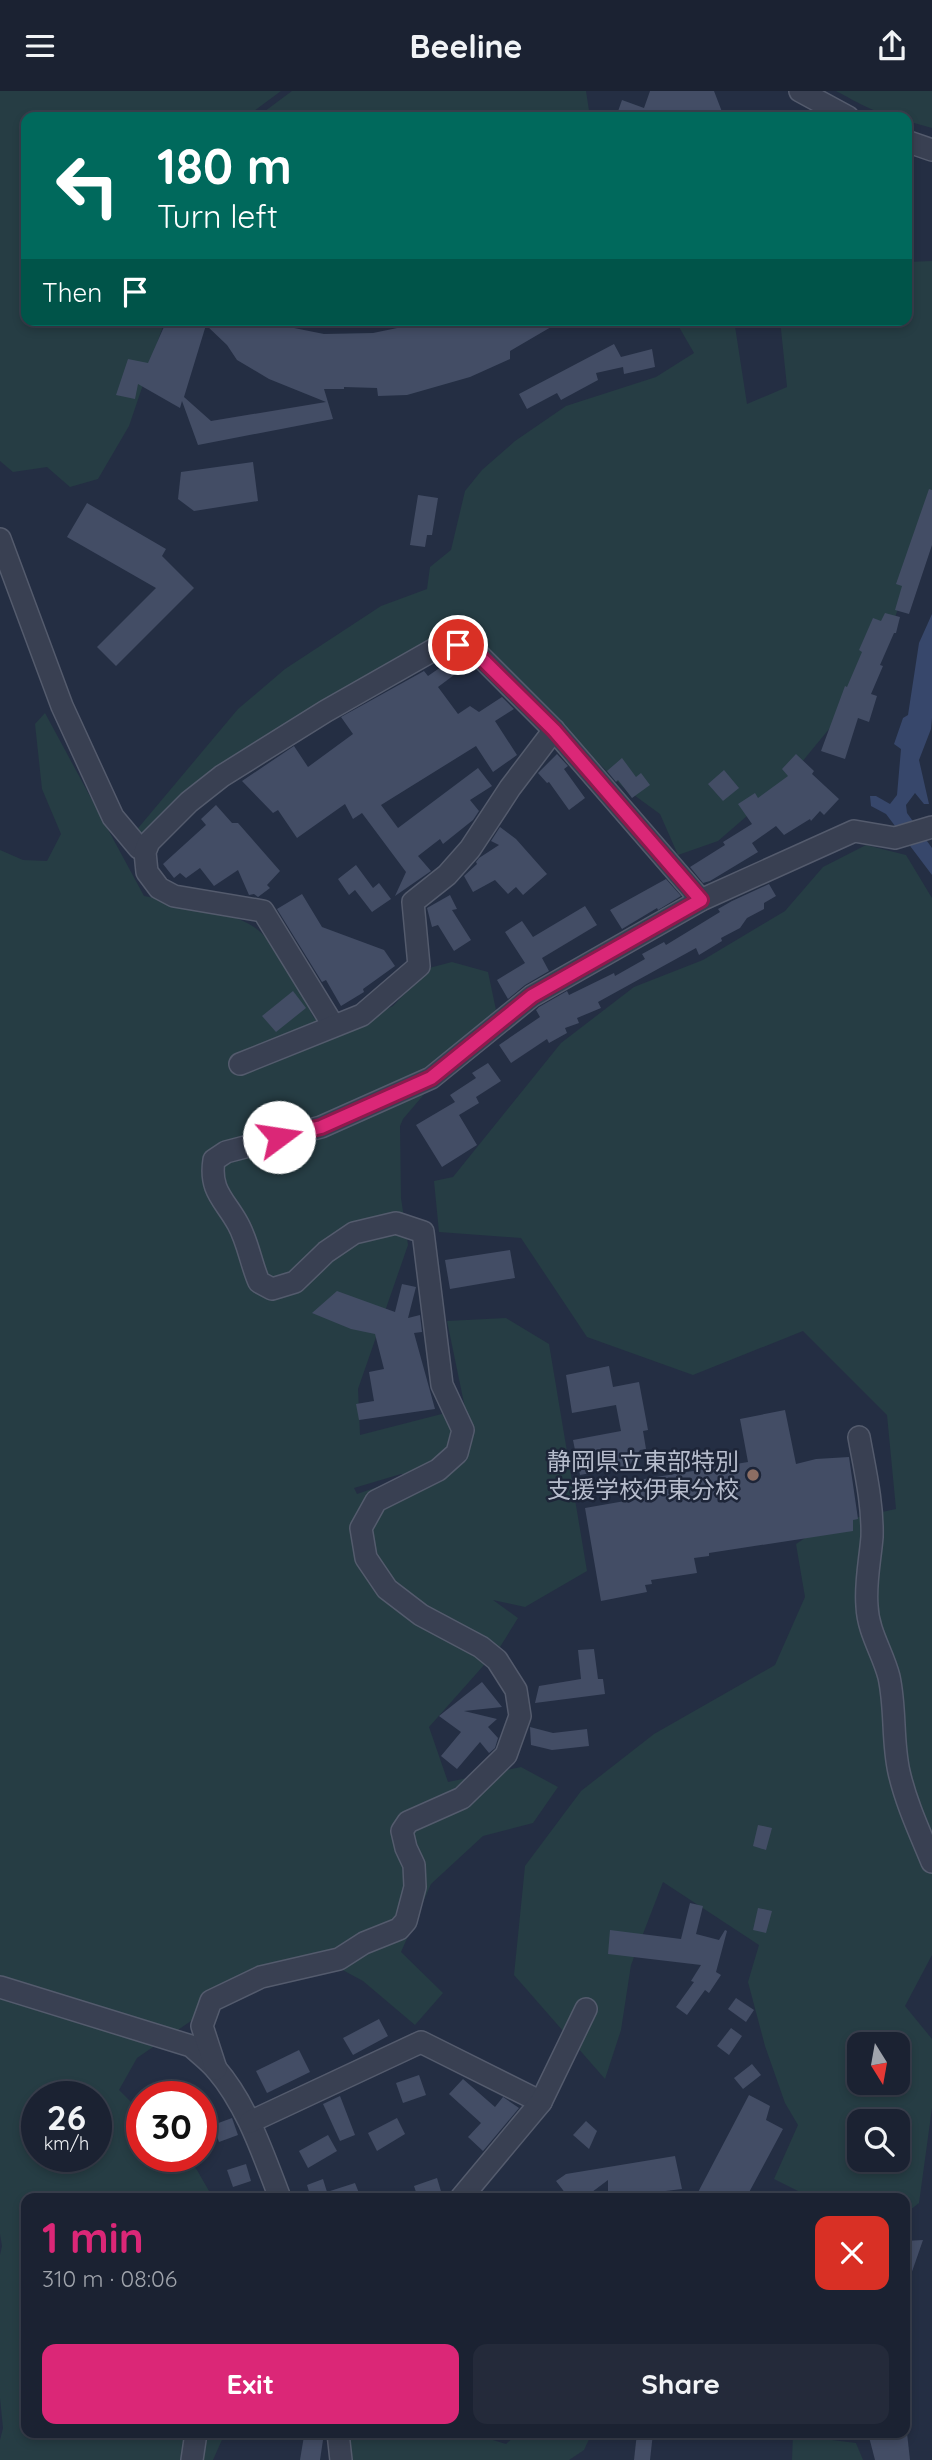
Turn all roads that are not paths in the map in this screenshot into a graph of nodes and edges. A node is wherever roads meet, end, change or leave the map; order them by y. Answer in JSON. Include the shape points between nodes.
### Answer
{"nodes":[{"id":1,"x":800,"y":91,"type":"edge"},
{"id":2,"x":839,"y":112,"type":"edge"},
{"id":3,"x":912,"y":143,"type":"edge"},
{"id":4,"x":932,"y":150,"type":"edge"},
{"id":5,"x":0,"y":538,"type":"edge"},
{"id":6,"x":554,"y":730,"type":"junction"},
{"id":7,"x":932,"y":827,"type":"edge"},
{"id":8,"x":139,"y":848,"type":"dead end"},
{"id":9,"x":701,"y":900,"type":"junction"},
{"id":10,"x":333,"y":1025,"type":"junction"},
{"id":11,"x":240,"y":1064,"type":"dead end"},
{"id":12,"x":859,"y":1437,"type":"dead end"},
{"id":13,"x":932,"y":1862,"type":"edge"},
{"id":14,"x":0,"y":1987,"type":"edge"},
{"id":15,"x":586,"y":2009,"type":"dead end"},
{"id":16,"x":216,"y":2069,"type":"junction"},
{"id":17,"x":541,"y":2102,"type":"junction"},
{"id":18,"x":250,"y":2122,"type":"junction"},
{"id":19,"x":278,"y":2193,"type":"edge"},
{"id":20,"x":465,"y":2193,"type":"edge"},
{"id":21,"x":195,"y":2438,"type":"edge"},
{"id":22,"x":339,"y":2438,"type":"edge"},
{"id":23,"x":192,"y":2460,"type":"edge"},
{"id":24,"x":341,"y":2460,"type":"edge"}],
"edges":[{"from":1,"to":2,"type":"street"},
{"from":3,"to":4,"type":"street"},
{"from":5,"to":8,"type":"street","via":[[62,706],[113,817]]},
{"from":6,"to":9,"type":"street"},
{"from":6,"to":10,"type":"street","via":[[470,849],[413,902],[419,966],[362,1015]]},
{"from":6,"to":10,"type":"street","via":[[478,655],[458,645],[435,649],[222,776],[149,842],[145,852],[148,872],[159,888],[174,896],[263,911]]},
{"from":7,"to":9,"type":"street","via":[[895,838],[854,831]]},
{"from":9,"to":16,"type":"street","via":[[532,996],[431,1078],[321,1127],[237,1149],[214,1160],[211,1175],[218,1196],[239,1226],[259,1282],[272,1289],[295,1282],[354,1233],[396,1223],[423,1232],[442,1385],[463,1430],[457,1453],[438,1469],[376,1501],[361,1528],[366,1558],[387,1589],[497,1660],[516,1690],[520,1716],[506,1755],[462,1798],[408,1822],[402,1831],[414,1865],[415,1887],[406,1921],[399,1929],[363,1943],[339,1959],[261,1977],[211,2001],[202,2026]]},
{"from":10,"to":11,"type":"street"},
{"from":12,"to":13,"type":"street","via":[[871,1504],[867,1610],[888,1674],[899,1773]]},
{"from":14,"to":16,"type":"street","via":[[191,2046]]},
{"from":15,"to":17,"type":"street"},
{"from":16,"to":18,"type":"street"},
{"from":17,"to":18,"type":"street","via":[[421,2042]]},
{"from":17,"to":20,"type":"street"},
{"from":18,"to":19,"type":"street"},
{"from":21,"to":23,"type":"street"},
{"from":22,"to":24,"type":"street"}]}
